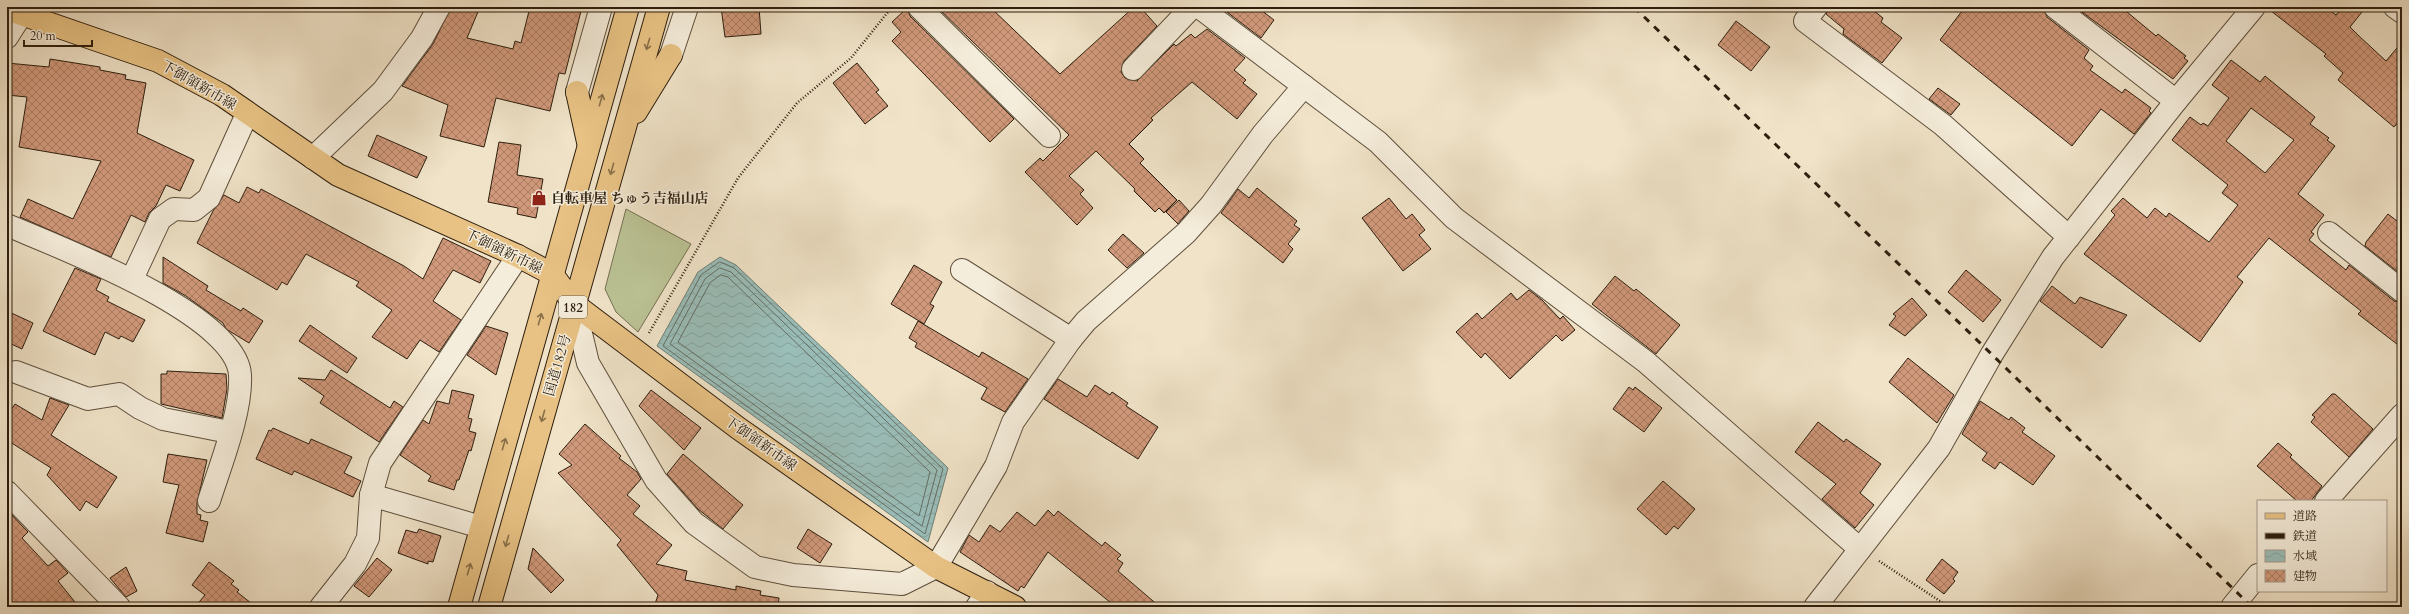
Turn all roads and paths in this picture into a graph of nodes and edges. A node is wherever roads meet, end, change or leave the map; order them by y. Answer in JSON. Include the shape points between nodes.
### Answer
{"nodes":[{"id":1,"x":439,"y":7,"type":"edge"},
{"id":2,"x":601,"y":7,"type":"edge"},
{"id":3,"x":628,"y":7,"type":"edge"},
{"id":4,"x":659,"y":7,"type":"edge"},
{"id":5,"x":686,"y":7,"type":"edge"},
{"id":6,"x":892,"y":7,"type":"edge"},
{"id":7,"x":919,"y":7,"type":"edge"},
{"id":8,"x":1192,"y":7,"type":"edge"},
{"id":9,"x":1199,"y":7,"type":"edge"},
{"id":10,"x":1816,"y":7,"type":"edge"},
{"id":11,"x":2055,"y":7,"type":"edge"},
{"id":12,"x":2254,"y":7,"type":"edge"},
{"id":13,"x":2395,"y":7,"type":"edge"},
{"id":14,"x":14,"y":12,"type":"edge"},
{"id":15,"x":2402,"y":12,"type":"edge"},
{"id":16,"x":7,"y":37,"type":"edge"},
{"id":17,"x":671,"y":55,"type":"joint"},
{"id":18,"x":1133,"y":70,"type":"dead end"},
{"id":19,"x":1304,"y":86,"type":"junction"},
{"id":20,"x":577,"y":92,"type":"joint"},
{"id":21,"x":2176,"y":101,"type":"junction"},
{"id":22,"x":247,"y":114,"type":"junction"},
{"id":23,"x":622,"y":136,"type":"junction"},
{"id":24,"x":1049,"y":136,"type":"dead end"},
{"id":25,"x":589,"y":145,"type":"junction"},
{"id":26,"x":314,"y":158,"type":"junction"},
{"id":27,"x":7,"y":225,"type":"edge"},
{"id":28,"x":2329,"y":234,"type":"dead end"},
{"id":29,"x":2069,"y":238,"type":"junction"},
{"id":30,"x":518,"y":256,"type":"junction"},
{"id":31,"x":962,"y":270,"type":"dead end"},
{"id":32,"x":552,"y":274,"type":"junction"},
{"id":33,"x":132,"y":279,"type":"junction"},
{"id":34,"x":2402,"y":291,"type":"edge"},
{"id":35,"x":574,"y":304,"type":"junction"},
{"id":36,"x":1071,"y":339,"type":"junction"},
{"id":37,"x":638,"y":352,"type":"junction"},
{"id":38,"x":16,"y":372,"type":"dead end"},
{"id":39,"x":2402,"y":415,"type":"edge"},
{"id":40,"x":229,"y":432,"type":"junction"},
{"id":41,"x":7,"y":492,"type":"edge"},
{"id":42,"x":371,"y":495,"type":"junction"},
{"id":43,"x":2327,"y":500,"type":"edge"},
{"id":44,"x":209,"y":501,"type":"dead end"},
{"id":45,"x":481,"y":527,"type":"junction"},
{"id":46,"x":1860,"y":548,"type":"junction"},
{"id":47,"x":936,"y":567,"type":"junction"},
{"id":48,"x":2257,"y":576,"type":"edge"},
{"id":49,"x":982,"y":600,"type":"edge"},
{"id":50,"x":119,"y":607,"type":"edge"},
{"id":51,"x":321,"y":607,"type":"edge"},
{"id":52,"x":459,"y":607,"type":"edge"},
{"id":53,"x":489,"y":607,"type":"edge"},
{"id":54,"x":1015,"y":607,"type":"edge"},
{"id":55,"x":1815,"y":607,"type":"edge"},
{"id":56,"x":1949,"y":607,"type":"edge"},
{"id":57,"x":2232,"y":607,"type":"edge"}],
"edges":[{"from":1,"to":26,"type":"street","via":[[422,38],[383,91]]},
{"from":2,"to":20,"type":"street"},
{"from":25,"to":3,"type":"main road","name":"国道182号","number":"182","one_way":true},
{"from":4,"to":23,"type":"main road","name":"国道182号","number":"182","one_way":true},
{"from":5,"to":17,"type":"street"},
{"from":6,"to":37,"type":"path","via":[[851,58],[797,103],[738,178]]},
{"from":7,"to":24,"type":"street"},
{"from":8,"to":18,"type":"street"},
{"from":9,"to":19,"type":"street"},
{"from":10,"to":29,"type":"street","via":[[1805,21],[1944,125]]},
{"from":11,"to":21,"type":"street"},
{"from":12,"to":21,"type":"street"},
{"from":13,"to":15,"type":"street"},
{"from":14,"to":16,"type":"street"},
{"from":14,"to":22,"type":"main road","name":"下御領新市線","via":[[158,61],[222,95]]},
{"from":17,"to":23,"type":"main road"},
{"from":19,"to":36,"type":"street","via":[[1186,233],[1086,321]]},
{"from":19,"to":46,"type":"street","via":[[1378,142],[1454,218],[1646,362]]},
{"from":20,"to":25,"type":"main road"},
{"from":21,"to":29,"type":"street"},
{"from":22,"to":26,"type":"main road","name":"下御領新市線"},
{"from":22,"to":33,"type":"street","via":[[209,198],[194,210],[174,209],[160,219]]},
{"from":23,"to":35,"type":"main road","name":"国道182号","number":"182","one_way":true},
{"from":25,"to":32,"type":"main road","name":"国道182号","number":"182"},
{"from":26,"to":30,"type":"main road","name":"下御領新市線","via":[[338,175]]},
{"from":27,"to":33,"type":"street"},
{"from":28,"to":34,"type":"street"},
{"from":29,"to":46,"type":"street","via":[[2053,257],[1992,354],[1939,448]]},
{"from":30,"to":32,"type":"main road","name":"下御領新市線"},
{"from":30,"to":42,"type":"street","via":[[380,463]]},
{"from":31,"to":36,"type":"street"},
{"from":32,"to":35,"type":"main road","name":"下御領新市線"},
{"from":45,"to":32,"type":"main road","name":"国道182号","number":"182","one_way":true},
{"from":33,"to":40,"type":"street","via":[[204,324],[233,352],[240,374],[238,403]]},
{"from":35,"to":37,"type":"main road","name":"下御領新市線"},
{"from":35,"to":47,"type":"street","via":[[588,363],[656,480],[694,523],[755,567],[793,575],[902,584]]},
{"from":35,"to":53,"type":"main road","name":"国道182号","number":"182","one_way":true},
{"from":36,"to":47,"type":"street","via":[[1013,422],[996,466]]},
{"from":37,"to":47,"type":"main road","name":"下御領新市線","via":[[738,428]]},
{"from":38,"to":40,"type":"street","via":[[88,399],[118,394],[163,419]]},
{"from":39,"to":43,"type":"street"},
{"from":40,"to":44,"type":"street"},
{"from":41,"to":50,"type":"street"},
{"from":42,"to":45,"type":"street"},
{"from":42,"to":51,"type":"street","via":[[368,538],[355,564]]},
{"from":52,"to":45,"type":"main road","name":"国道182号","number":"182","one_way":true},
{"from":46,"to":55,"type":"street"},
{"from":46,"to":56,"type":"path"},
{"from":47,"to":49,"type":"main road","name":"下御領新市線"},
{"from":48,"to":57,"type":"street"},
{"from":49,"to":54,"type":"main road","name":"下御領新市線"}]}
